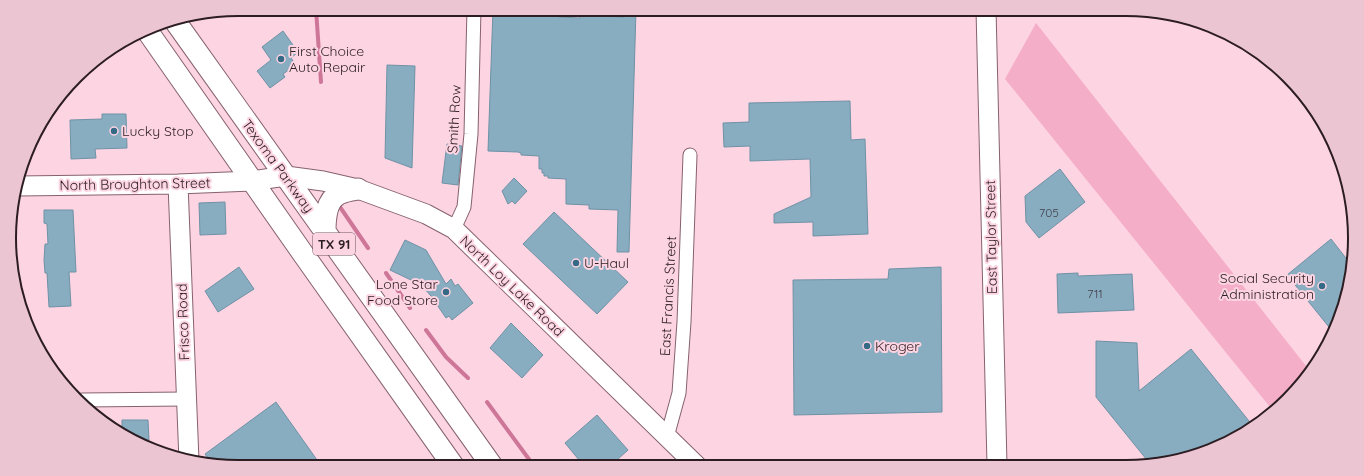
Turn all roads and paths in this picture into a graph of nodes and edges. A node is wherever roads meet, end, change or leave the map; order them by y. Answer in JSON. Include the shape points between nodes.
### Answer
{"nodes":[{"id":1,"x":474,"y":16,"type":"edge"},
{"id":2,"x":986,"y":16,"type":"edge"},
{"id":3,"x":177,"y":25,"type":"edge"},
{"id":4,"x":149,"y":35,"type":"edge"},
{"id":5,"x":690,"y":155,"type":"dead end"},
{"id":6,"x":286,"y":176,"type":"junction"},
{"id":7,"x":252,"y":181,"type":"junction"},
{"id":8,"x":178,"y":184,"type":"junction"},
{"id":9,"x":23,"y":186,"type":"edge"},
{"id":10,"x":358,"y":189,"type":"junction"},
{"id":11,"x":454,"y":229,"type":"junction"},
{"id":12,"x":325,"y":231,"type":"junction"},
{"id":13,"x":186,"y":399,"type":"junction"},
{"id":14,"x":86,"y":400,"type":"edge"},
{"id":15,"x":667,"y":437,"type":"junction"},
{"id":16,"x":189,"y":454,"type":"edge"},
{"id":17,"x":450,"y":460,"type":"edge"},
{"id":18,"x":488,"y":460,"type":"edge"},
{"id":19,"x":691,"y":460,"type":"edge"},
{"id":20,"x":997,"y":460,"type":"edge"}],
"edges":[{"from":1,"to":11,"type":"street","name":"Smith Row","via":[[469,156],[464,207]]},
{"from":2,"to":20,"type":"street","name":"East Taylor Street"},
{"from":3,"to":6,"type":"main road","name":"Texoma Parkway","number":"TX 91"},
{"from":4,"to":7,"type":"main road","name":"Texoma Parkway","number":"TX 91"},
{"from":5,"to":15,"type":"street","name":"East Francis Street","via":[[679,394]]},
{"from":6,"to":7,"type":"street","name":"North Broughton Street"},
{"from":6,"to":10,"type":"street","name":"North Loy Lake Road"},
{"from":6,"to":12,"type":"main road","name":"Texoma Parkway","number":"TX 91"},
{"from":7,"to":8,"type":"street","name":"North Broughton Street"},
{"from":7,"to":17,"type":"main road","name":"Texoma Parkway","number":"TX 91"},
{"from":8,"to":9,"type":"street","name":"North Broughton Street"},
{"from":8,"to":13,"type":"street","name":"Frisco Road"},
{"from":10,"to":11,"type":"street","name":"North Loy Lake Road","via":[[426,214]]},
{"from":10,"to":12,"type":"main road","via":[[334,197],[327,211]]},
{"from":11,"to":15,"type":"street","name":"North Loy Lake Road"},
{"from":12,"to":18,"type":"main road","name":"Texoma Parkway","number":"TX 91"},
{"from":13,"to":14,"type":"street"},
{"from":13,"to":16,"type":"street","name":"Frisco Road"},
{"from":15,"to":19,"type":"street","name":"North Loy Lake Road"}]}
